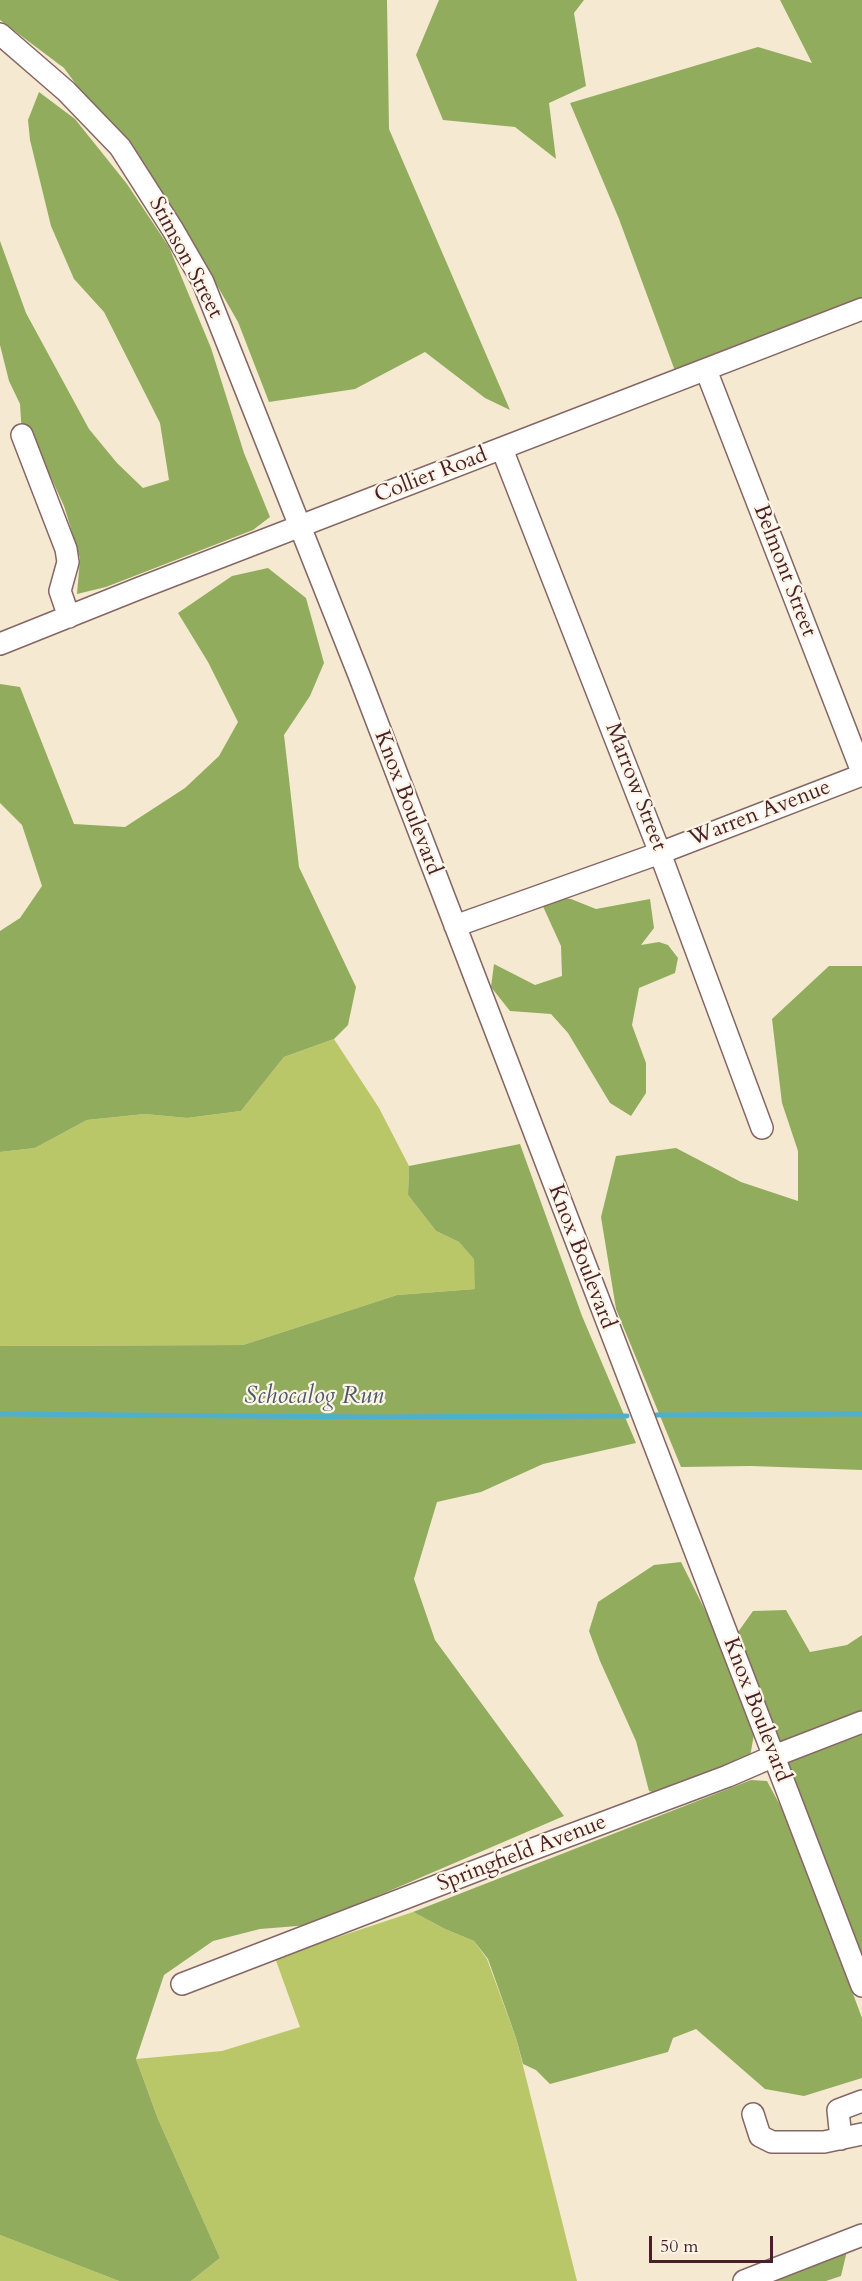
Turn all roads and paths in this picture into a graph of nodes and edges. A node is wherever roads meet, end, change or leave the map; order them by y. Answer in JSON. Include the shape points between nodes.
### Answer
{"nodes":[{"id":1,"x":0,"y":34,"type":"edge"},
{"id":2,"x":862,"y":309,"type":"edge"},
{"id":3,"x":706,"y":370,"type":"junction"},
{"id":4,"x":22,"y":435,"type":"dead end"},
{"id":5,"x":502,"y":449,"type":"junction"},
{"id":6,"x":301,"y":527,"type":"junction"},
{"id":7,"x":69,"y":617,"type":"junction"},
{"id":8,"x":0,"y":644,"type":"edge"},
{"id":9,"x":862,"y":773,"type":"edge"},
{"id":10,"x":660,"y":853,"type":"junction"},
{"id":11,"x":455,"y":926,"type":"junction"},
{"id":12,"x":762,"y":1128,"type":"dead end"},
{"id":13,"x":862,"y":1722,"type":"edge"},
{"id":14,"x":774,"y":1756,"type":"junction"},
{"id":15,"x":182,"y":1984,"type":"dead end"},
{"id":16,"x":862,"y":1986,"type":"edge"},
{"id":17,"x":862,"y":2101,"type":"edge"},
{"id":18,"x":753,"y":2114,"type":"dead end"},
{"id":19,"x":862,"y":2134,"type":"edge"},
{"id":20,"x":841,"y":2139,"type":"junction"},
{"id":21,"x":862,"y":2235,"type":"edge"},
{"id":22,"x":744,"y":2281,"type":"edge"}],
"edges":[{"from":1,"to":6,"type":"street","name":"Stimson Street","via":[[88,112],[120,147],[173,230],[203,282]]},
{"from":2,"to":3,"type":"street","name":"Collier Road"},
{"from":3,"to":5,"type":"street","name":"Collier Road"},
{"from":3,"to":9,"type":"street","name":"Belmont Street"},
{"from":4,"to":7,"type":"street","via":[[66,549],[68,562],[60,591]]},
{"from":5,"to":6,"type":"street","name":"Collier Road"},
{"from":5,"to":10,"type":"street","name":"Marrow Street"},
{"from":6,"to":7,"type":"street","name":"Collier Road"},
{"from":6,"to":11,"type":"street","name":"Knox Boulevard"},
{"from":7,"to":8,"type":"street","name":"Collier Road"},
{"from":9,"to":10,"type":"street","name":"Warren Avenue"},
{"from":10,"to":11,"type":"street","name":"Warren Avenue"},
{"from":10,"to":12,"type":"street","name":"Marrow Street"},
{"from":11,"to":14,"type":"street","name":"Knox Boulevard"},
{"from":13,"to":14,"type":"street","name":"Springfield Avenue"},
{"from":14,"to":15,"type":"street","name":"Springfield Avenue"},
{"from":14,"to":16,"type":"street","name":"Knox Boulevard"},
{"from":17,"to":20,"type":"street","via":[[838,2110]]},
{"from":18,"to":20,"type":"street","via":[[760,2136],[772,2142]]},
{"from":19,"to":20,"type":"street"},
{"from":21,"to":22,"type":"street"}]}
